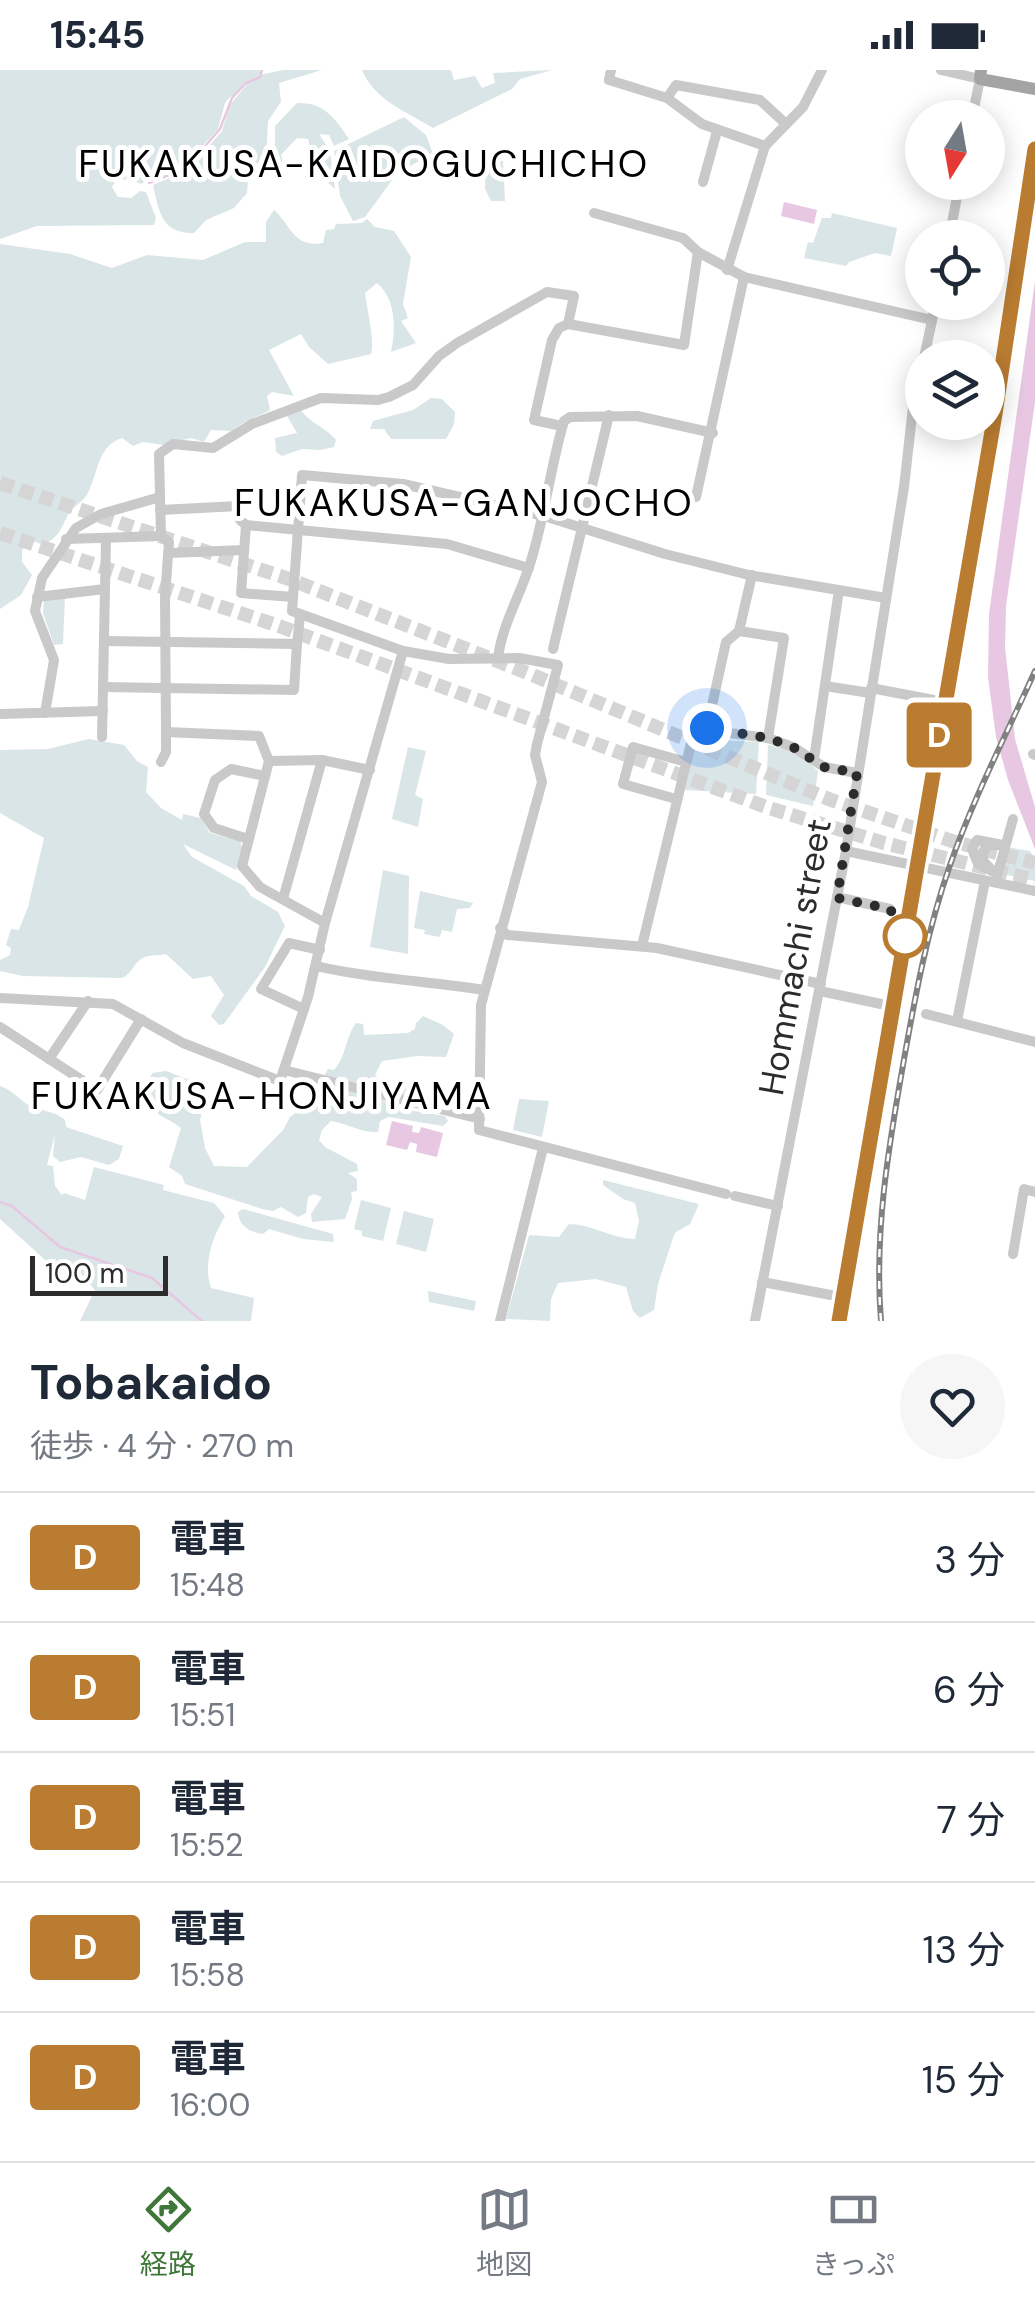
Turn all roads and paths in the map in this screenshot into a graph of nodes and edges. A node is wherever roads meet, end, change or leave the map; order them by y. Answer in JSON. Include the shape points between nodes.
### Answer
{"nodes":[{"id":1,"x":822,"y":70,"type":"edge"},
{"id":2,"x":941,"y":70,"type":"edge"},
{"id":3,"x":610,"y":75,"type":"edge"},
{"id":4,"x":981,"y":75,"type":"edge"},
{"id":5,"x":1035,"y":88,"type":"edge"},
{"id":6,"x":667,"y":98,"type":"junction"},
{"id":7,"x":976,"y":100,"type":"edge"},
{"id":8,"x":786,"y":124,"type":"junction"},
{"id":9,"x":717,"y":131,"type":"junction"},
{"id":10,"x":765,"y":146,"type":"junction"},
{"id":11,"x":703,"y":182,"type":"dead end"},
{"id":12,"x":594,"y":213,"type":"dead end"},
{"id":13,"x":698,"y":252,"type":"junction"},
{"id":14,"x":727,"y":270,"type":"junction"},
{"id":15,"x":744,"y":277,"type":"junction"},
{"id":16,"x":905,"y":314,"type":"edge"},
{"id":17,"x":932,"y":320,"type":"edge"},
{"id":18,"x":568,"y":324,"type":"junction"},
{"id":19,"x":928,"y":340,"type":"edge"},
{"id":20,"x":610,"y":415,"type":"junction"},
{"id":21,"x":562,"y":426,"type":"junction"},
{"id":22,"x":713,"y":432,"type":"junction"},
{"id":23,"x":908,"y":440,"type":"edge"},
{"id":24,"x":696,"y":498,"type":"dead end"},
{"id":25,"x":160,"y":504,"type":"junction"},
{"id":26,"x":544,"y":516,"type":"junction"},
{"id":27,"x":246,"y":524,"type":"junction"},
{"id":28,"x":584,"y":527,"type":"junction"},
{"id":29,"x":298,"y":530,"type":"junction"},
{"id":30,"x":162,"y":536,"type":"junction"},
{"id":31,"x":66,"y":539,"type":"junction"},
{"id":32,"x":106,"y":539,"type":"junction"},
{"id":33,"x":244,"y":550,"type":"junction"},
{"id":34,"x":169,"y":553,"type":"junction"},
{"id":35,"x":529,"y":568,"type":"junction"},
{"id":36,"x":752,"y":575,"type":"junction"},
{"id":37,"x":105,"y":589,"type":"junction"},
{"id":38,"x":839,"y":590,"type":"junction"},
{"id":39,"x":37,"y":597,"type":"junction"},
{"id":40,"x":293,"y":597,"type":"junction"},
{"id":41,"x":886,"y":598,"type":"junction"},
{"id":42,"x":300,"y":616,"type":"junction"},
{"id":43,"x":738,"y":631,"type":"junction"},
{"id":44,"x":104,"y":641,"type":"junction"},
{"id":45,"x":167,"y":642,"type":"junction"},
{"id":46,"x":296,"y":644,"type":"junction"},
{"id":47,"x":553,"y":650,"type":"dead end"},
{"id":48,"x":403,"y":651,"type":"junction"},
{"id":49,"x":498,"y":658,"type":"junction"},
{"id":50,"x":825,"y":686,"type":"junction"},
{"id":51,"x":103,"y":687,"type":"junction"},
{"id":52,"x":166,"y":688,"type":"junction"},
{"id":53,"x":870,"y":690,"type":"junction"},
{"id":54,"x":939,"y":701,"type":"dead end"},
{"id":55,"x":103,"y":712,"type":"junction"},
{"id":56,"x":44,"y":713,"type":"junction"},
{"id":57,"x":0,"y":714,"type":"edge"},
{"id":58,"x":703,"y":729,"type":"junction"},
{"id":59,"x":166,"y":732,"type":"junction"},
{"id":60,"x":102,"y":737,"type":"dead end"},
{"id":61,"x":768,"y":738,"type":"junction"},
{"id":62,"x":814,"y":759,"type":"junction"},
{"id":63,"x":322,"y":760,"type":"junction"},
{"id":64,"x":269,"y":761,"type":"junction"},
{"id":65,"x":161,"y":762,"type":"dead end"},
{"id":66,"x":686,"y":762,"type":"junction"},
{"id":67,"x":370,"y":770,"type":"junction"},
{"id":68,"x":857,"y":773,"type":"junction"},
{"id":69,"x":265,"y":776,"type":"junction"},
{"id":70,"x":676,"y":799,"type":"junction"},
{"id":71,"x":1013,"y":820,"type":"dead end"},
{"id":72,"x":248,"y":839,"type":"junction"},
{"id":73,"x":846,"y":852,"type":"junction"},
{"id":74,"x":1004,"y":854,"type":"junction"},
{"id":75,"x":993,"y":876,"type":"junction"},
{"id":76,"x":1035,"y":891,"type":"edge"},
{"id":77,"x":837,"y":898,"type":"junction"},
{"id":78,"x":283,"y":899,"type":"junction"},
{"id":79,"x":890,"y":909,"type":"dead end"},
{"id":80,"x":325,"y":923,"type":"junction"},
{"id":81,"x":500,"y":928,"type":"junction"},
{"id":82,"x":642,"y":946,"type":"junction"},
{"id":83,"x":320,"y":950,"type":"junction"},
{"id":84,"x":316,"y":966,"type":"junction"},
{"id":85,"x":821,"y":988,"type":"junction"},
{"id":86,"x":485,"y":990,"type":"junction"},
{"id":87,"x":0,"y":998,"type":"edge"},
{"id":88,"x":88,"y":1001,"type":"junction"},
{"id":89,"x":881,"y":1004,"type":"dead end"},
{"id":90,"x":304,"y":1009,"type":"junction"},
{"id":91,"x":926,"y":1014,"type":"dead end"},
{"id":92,"x":141,"y":1019,"type":"junction"},
{"id":93,"x":957,"y":1021,"type":"junction"},
{"id":94,"x":0,"y":1027,"type":"edge"},
{"id":95,"x":1035,"y":1042,"type":"edge"},
{"id":96,"x":49,"y":1059,"type":"junction"},
{"id":97,"x":284,"y":1070,"type":"junction"},
{"id":98,"x":480,"y":1119,"type":"junction"},
{"id":99,"x":544,"y":1148,"type":"junction"},
{"id":100,"x":1035,"y":1192,"type":"edge"},
{"id":101,"x":778,"y":1206,"type":"junction"},
{"id":102,"x":1013,"y":1254,"type":"dead end"},
{"id":103,"x":762,"y":1282,"type":"junction"},
{"id":104,"x":836,"y":1296,"type":"dead end"},
{"id":105,"x":500,"y":1321,"type":"edge"},
{"id":106,"x":755,"y":1321,"type":"edge"}],
"edges":[{"from":1,"to":8,"type":"street"},
{"from":2,"to":4,"type":"street"},
{"from":3,"to":6,"type":"street"},
{"from":4,"to":5,"type":"main road"},
{"from":4,"to":7,"type":"street"},
{"from":6,"to":8,"type":"street","via":[[676,85],[760,100]]},
{"from":6,"to":9,"type":"street"},
{"from":8,"to":10,"type":"street"},
{"from":9,"to":10,"type":"street"},
{"from":9,"to":11,"type":"street"},
{"from":10,"to":14,"type":"street"},
{"from":12,"to":13,"type":"street","via":[[683,238]]},
{"from":13,"to":14,"type":"street"},
{"from":13,"to":18,"type":"street","via":[[684,345]]},
{"from":14,"to":15,"type":"street"},
{"from":15,"to":16,"type":"street"},
{"from":15,"to":22,"type":"street"},
{"from":17,"to":19,"type":"street"},
{"from":18,"to":21,"type":"street","via":[[552,340],[534,420]]},
{"from":18,"to":25,"type":"street","via":[[574,296],[548,292],[457,343],[413,385],[390,397],[321,398],[252,424],[213,448],[166,447],[159,454]]},
{"from":20,"to":21,"type":"street","via":[[570,417]]},
{"from":20,"to":22,"type":"street"},
{"from":20,"to":28,"type":"street"},
{"from":21,"to":26,"type":"street"},
{"from":22,"to":24,"type":"street"},
{"from":23,"to":41,"type":"street","name":"Hommachi street"},
{"from":25,"to":27,"type":"street","via":[[238,506]]},
{"from":25,"to":30,"type":"street"},
{"from":25,"to":31,"type":"street","via":[[101,514]]},
{"from":26,"to":28,"type":"street"},
{"from":26,"to":29,"type":"street","via":[[403,484],[302,475]]},
{"from":26,"to":35,"type":"street"},
{"from":27,"to":29,"type":"street"},
{"from":27,"to":33,"type":"street"},
{"from":28,"to":36,"type":"street"},
{"from":28,"to":47,"type":"street"},
{"from":29,"to":35,"type":"street","via":[[447,544]]},
{"from":29,"to":40,"type":"street"},
{"from":30,"to":32,"type":"street"},
{"from":30,"to":34,"type":"street"},
{"from":31,"to":32,"type":"street"},
{"from":31,"to":39,"type":"street"},
{"from":32,"to":37,"type":"street"},
{"from":33,"to":34,"type":"street"},
{"from":33,"to":40,"type":"street","via":[[241,593]]},
{"from":34,"to":45,"type":"street"},
{"from":35,"to":49,"type":"street","via":[[500,636]]},
{"from":36,"to":38,"type":"street"},
{"from":36,"to":43,"type":"street"},
{"from":37,"to":39,"type":"street"},
{"from":37,"to":44,"type":"street"},
{"from":38,"to":41,"type":"street"},
{"from":38,"to":50,"type":"street"},
{"from":39,"to":56,"type":"street","via":[[35,611],[54,660]]},
{"from":40,"to":42,"type":"street","via":[[292,611]]},
{"from":41,"to":53,"type":"street","name":"Hommachi street"},
{"from":42,"to":46,"type":"street"},
{"from":42,"to":48,"type":"street"},
{"from":43,"to":58,"type":"street","via":[[726,642]]},
{"from":43,"to":61,"type":"street","via":[[784,638]]},
{"from":44,"to":45,"type":"street"},
{"from":44,"to":51,"type":"street"},
{"from":45,"to":46,"type":"street"},
{"from":45,"to":52,"type":"street"},
{"from":46,"to":52,"type":"street","via":[[294,690]]},
{"from":48,"to":49,"type":"street"},
{"from":48,"to":67,"type":"street"},
{"from":49,"to":81,"type":"street","via":[[558,665],[535,755],[542,782]]},
{"from":50,"to":53,"type":"street"},
{"from":50,"to":62,"type":"street"},
{"from":51,"to":52,"type":"street"},
{"from":51,"to":55,"type":"street"},
{"from":52,"to":59,"type":"street"},
{"from":53,"to":54,"type":"street"},
{"from":53,"to":68,"type":"street","name":"Hommachi street"},
{"from":55,"to":56,"type":"street"},
{"from":55,"to":60,"type":"street"},
{"from":56,"to":57,"type":"street"},
{"from":58,"to":61,"type":"street"},
{"from":58,"to":66,"type":"street"},
{"from":59,"to":64,"type":"street","via":[[259,736]]},
{"from":59,"to":65,"type":"street"},
{"from":61,"to":62,"type":"street"},
{"from":62,"to":68,"type":"street"},
{"from":63,"to":64,"type":"street"},
{"from":63,"to":67,"type":"street"},
{"from":63,"to":78,"type":"street"},
{"from":64,"to":69,"type":"street"},
{"from":66,"to":70,"type":"street"},
{"from":66,"to":70,"type":"street","via":[[634,748],[623,784]]},
{"from":67,"to":80,"type":"street"},
{"from":68,"to":73,"type":"street","name":"Hommachi street"},
{"from":69,"to":72,"type":"street"},
{"from":69,"to":72,"type":"street","via":[[231,769],[215,780],[204,814],[214,828]]},
{"from":70,"to":82,"type":"street"},
{"from":71,"to":74,"type":"street"},
{"from":72,"to":78,"type":"street","via":[[242,866],[260,887]]},
{"from":73,"to":75,"type":"street"},
{"from":73,"to":77,"type":"street","name":"Hommachi street"},
{"from":74,"to":75,"type":"street"},
{"from":74,"to":75,"type":"street","via":[[994,848],[986,854]]},
{"from":75,"to":76,"type":"street"},
{"from":75,"to":93,"type":"street"},
{"from":77,"to":79,"type":"street"},
{"from":77,"to":85,"type":"street","name":"Hommachi street"},
{"from":78,"to":80,"type":"street"},
{"from":80,"to":83,"type":"street"},
{"from":81,"to":82,"type":"street","via":[[506,935]]},
{"from":81,"to":86,"type":"street"},
{"from":82,"to":85,"type":"street"},
{"from":83,"to":84,"type":"street"},
{"from":83,"to":90,"type":"street","via":[[288,943],[261,989]]},
{"from":84,"to":86,"type":"street"},
{"from":84,"to":90,"type":"street"},
{"from":85,"to":89,"type":"street"},
{"from":85,"to":101,"type":"street","name":"Hommachi street"},
{"from":86,"to":98,"type":"street"},
{"from":87,"to":88,"type":"street"},
{"from":88,"to":92,"type":"street","via":[[113,1004]]},
{"from":88,"to":96,"type":"street"},
{"from":90,"to":97,"type":"street"},
{"from":91,"to":93,"type":"street"},
{"from":92,"to":96,"type":"street","via":[[98,1090]]},
{"from":92,"to":97,"type":"street","via":[[280,1081]]},
{"from":93,"to":95,"type":"street"},
{"from":94,"to":96,"type":"street"},
{"from":97,"to":98,"type":"street"},
{"from":98,"to":99,"type":"street","via":[[480,1132]]},
{"from":99,"to":101,"type":"street"},
{"from":99,"to":105,"type":"street"},
{"from":100,"to":102,"type":"street","via":[[1024,1189]]},
{"from":101,"to":103,"type":"street","name":"Hommachi street"},
{"from":103,"to":104,"type":"street"},
{"from":103,"to":106,"type":"street","name":"Hommachi street"}]}
